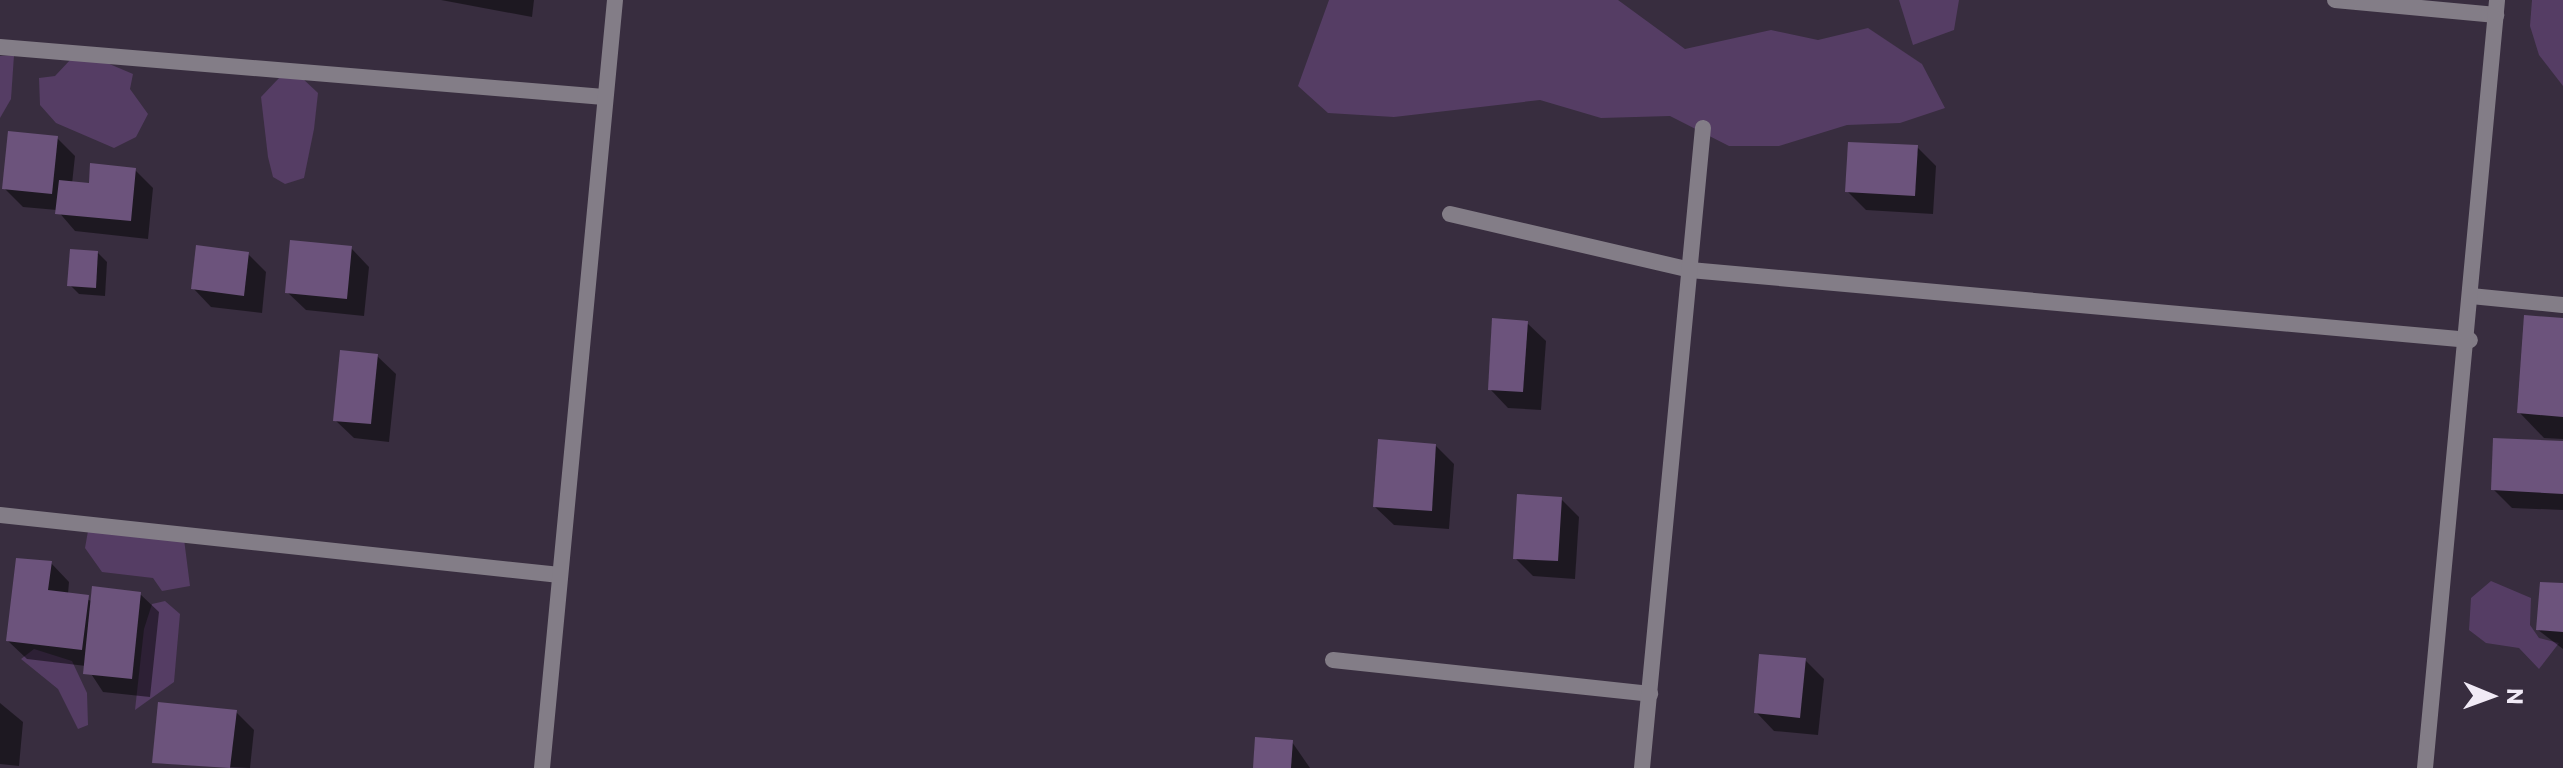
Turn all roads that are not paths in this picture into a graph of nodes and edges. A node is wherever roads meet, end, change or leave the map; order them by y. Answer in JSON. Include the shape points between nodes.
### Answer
{"nodes":[{"id":1,"x":615,"y":0,"type":"edge"},
{"id":2,"x":2335,"y":0,"type":"edge"},
{"id":3,"x":2497,"y":8,"type":"edge"},
{"id":4,"x":0,"y":47,"type":"edge"},
{"id":5,"x":604,"y":97,"type":"junction"},
{"id":6,"x":1703,"y":128,"type":"dead end"},
{"id":7,"x":1450,"y":214,"type":"dead end"},
{"id":8,"x":1690,"y":270,"type":"junction"},
{"id":9,"x":2471,"y":296,"type":"junction"},
{"id":10,"x":2563,"y":305,"type":"edge"},
{"id":11,"x":2470,"y":340,"type":"junction"},
{"id":12,"x":0,"y":515,"type":"edge"},
{"id":13,"x":560,"y":575,"type":"junction"},
{"id":14,"x":1333,"y":660,"type":"dead end"},
{"id":15,"x":1650,"y":694,"type":"junction"},
{"id":16,"x":542,"y":768,"type":"edge"},
{"id":17,"x":1642,"y":768,"type":"edge"},
{"id":18,"x":2425,"y":768,"type":"edge"}],
"edges":[{"from":1,"to":5,"type":"street"},
{"from":2,"to":3,"type":"street"},
{"from":3,"to":9,"type":"street"},
{"from":4,"to":5,"type":"street"},
{"from":5,"to":13,"type":"street"},
{"from":6,"to":8,"type":"street"},
{"from":7,"to":8,"type":"street"},
{"from":8,"to":11,"type":"street"},
{"from":8,"to":15,"type":"street"},
{"from":9,"to":10,"type":"street"},
{"from":9,"to":11,"type":"street"},
{"from":11,"to":18,"type":"street"},
{"from":12,"to":13,"type":"street"},
{"from":13,"to":16,"type":"street"},
{"from":14,"to":15,"type":"street"},
{"from":15,"to":17,"type":"street"}]}
